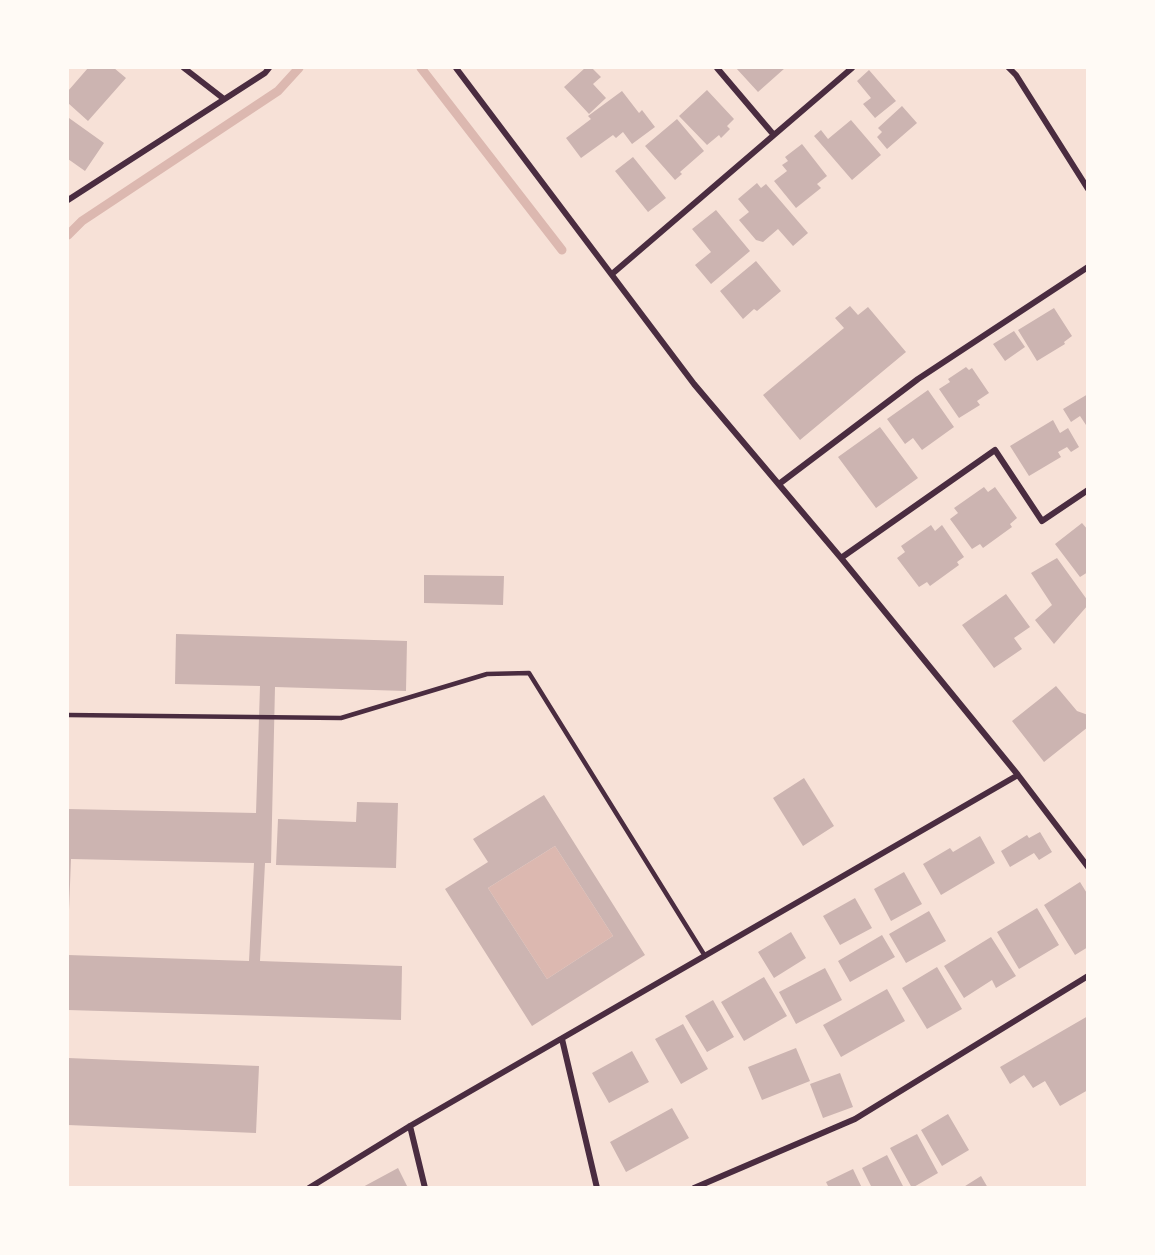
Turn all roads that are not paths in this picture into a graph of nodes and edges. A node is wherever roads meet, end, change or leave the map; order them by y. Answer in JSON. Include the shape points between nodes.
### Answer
{"nodes":[{"id":1,"x":184,"y":68,"type":"edge"},
{"id":2,"x":269,"y":68,"type":"edge"},
{"id":3,"x":456,"y":68,"type":"edge"},
{"id":4,"x":717,"y":68,"type":"edge"},
{"id":5,"x":852,"y":68,"type":"edge"},
{"id":6,"x":1009,"y":68,"type":"edge"},
{"id":7,"x":224,"y":99,"type":"junction"},
{"id":8,"x":773,"y":134,"type":"junction"},
{"id":9,"x":1088,"y":189,"type":"edge"},
{"id":10,"x":68,"y":201,"type":"edge"},
{"id":11,"x":1088,"y":267,"type":"edge"},
{"id":12,"x":612,"y":274,"type":"junction"},
{"id":13,"x":779,"y":484,"type":"junction"},
{"id":14,"x":1088,"y":490,"type":"edge"},
{"id":15,"x":841,"y":558,"type":"junction"},
{"id":16,"x":68,"y":715,"type":"edge"},
{"id":17,"x":1018,"y":775,"type":"junction"},
{"id":18,"x":1088,"y":867,"type":"edge"},
{"id":19,"x":705,"y":956,"type":"junction"},
{"id":20,"x":1088,"y":976,"type":"edge"},
{"id":21,"x":562,"y":1040,"type":"junction"},
{"id":22,"x":410,"y":1126,"type":"junction"},
{"id":23,"x":309,"y":1188,"type":"edge"},
{"id":24,"x":425,"y":1188,"type":"edge"},
{"id":25,"x":597,"y":1188,"type":"edge"},
{"id":26,"x":694,"y":1188,"type":"edge"}],
"edges":[{"from":1,"to":7,"type":"street"},
{"from":2,"to":7,"type":"street"},
{"from":3,"to":12,"type":"street"},
{"from":4,"to":8,"type":"street"},
{"from":5,"to":8,"type":"street"},
{"from":6,"to":9,"type":"street"},
{"from":7,"to":10,"type":"street"},
{"from":8,"to":12,"type":"street"},
{"from":11,"to":13,"type":"street","via":[[918,379]]},
{"from":12,"to":13,"type":"street","via":[[694,384]]},
{"from":13,"to":15,"type":"street"},
{"from":14,"to":15,"type":"street","via":[[1042,521],[995,450]]},
{"from":15,"to":17,"type":"street"},
{"from":16,"to":19,"type":"lane","via":[[341,718],[487,674],[529,673]]},
{"from":17,"to":18,"type":"street"},
{"from":17,"to":19,"type":"street"},
{"from":19,"to":21,"type":"street"},
{"from":20,"to":26,"type":"street","via":[[855,1119]]},
{"from":21,"to":22,"type":"street"},
{"from":21,"to":25,"type":"street"},
{"from":22,"to":23,"type":"street"},
{"from":22,"to":24,"type":"street"}]}
